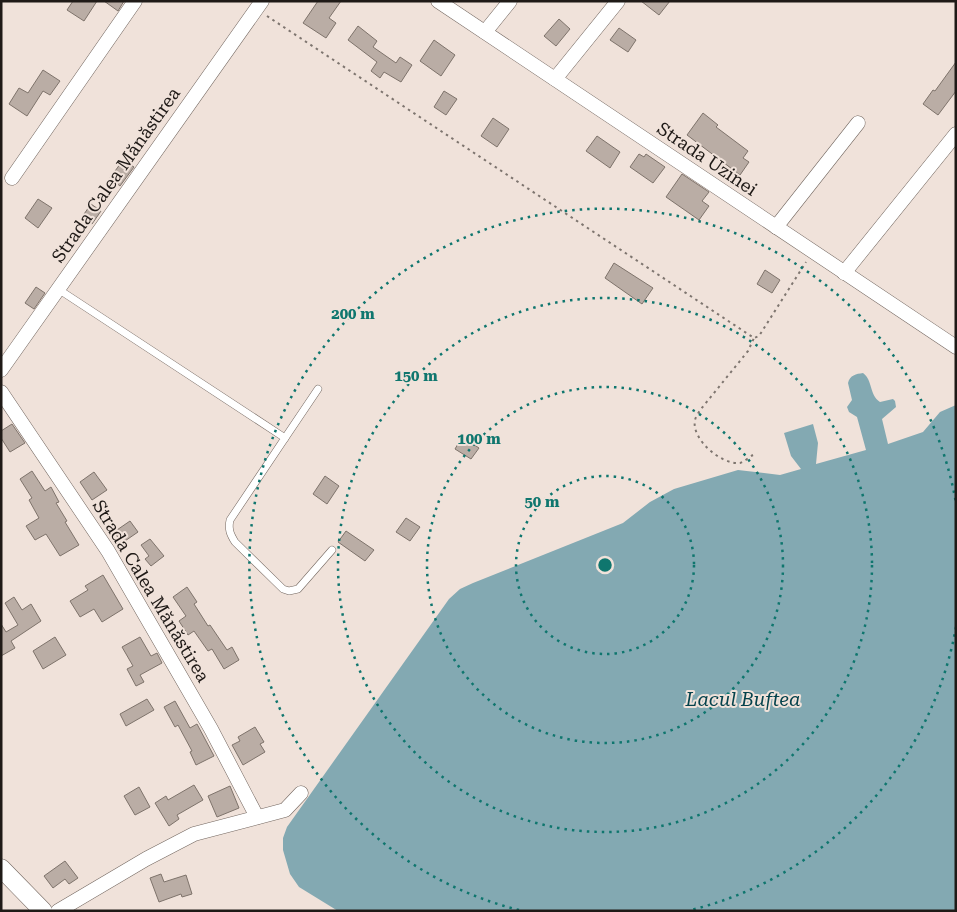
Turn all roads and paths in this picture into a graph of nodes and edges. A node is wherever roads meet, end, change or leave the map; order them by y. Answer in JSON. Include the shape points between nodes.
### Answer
{"nodes":[{"id":1,"x":135,"y":1,"type":"edge"},
{"id":2,"x":438,"y":1,"type":"edge"},
{"id":3,"x":510,"y":1,"type":"edge"},
{"id":4,"x":618,"y":1,"type":"edge"},
{"id":5,"x":259,"y":5,"type":"edge"},
{"id":6,"x":485,"y":32,"type":"junction"},
{"id":7,"x":555,"y":79,"type":"junction"},
{"id":8,"x":858,"y":123,"type":"dead end"},
{"id":9,"x":956,"y":134,"type":"edge"},
{"id":10,"x":12,"y":178,"type":"dead end"},
{"id":11,"x":776,"y":227,"type":"junction"},
{"id":12,"x":812,"y":251,"type":"junction"},
{"id":13,"x":844,"y":272,"type":"junction"},
{"id":14,"x":58,"y":289,"type":"junction"},
{"id":15,"x":754,"y":338,"type":"junction"},
{"id":16,"x":956,"y":347,"type":"edge"},
{"id":17,"x":1,"y":370,"type":"edge"},
{"id":18,"x":318,"y":389,"type":"dead end"},
{"id":19,"x":1,"y":392,"type":"edge"},
{"id":20,"x":285,"y":438,"type":"junction"},
{"id":21,"x":753,"y":454,"type":"dead end"},
{"id":22,"x":332,"y":550,"type":"dead end"},
{"id":23,"x":301,"y":792,"type":"dead end"},
{"id":24,"x":257,"y":818,"type":"junction"},
{"id":25,"x":1,"y":868,"type":"edge"},
{"id":26,"x":43,"y":911,"type":"edge"},
{"id":27,"x":58,"y":911,"type":"edge"}],
"edges":[{"from":1,"to":10,"type":"street"},
{"from":2,"to":6,"type":"street","name":"Strada Uzinei"},
{"from":3,"to":6,"type":"street"},
{"from":4,"to":7,"type":"street"},
{"from":5,"to":14,"type":"street","name":"Strada Calea Mănăstirea"},
{"from":5,"to":15,"type":"path"},
{"from":6,"to":7,"type":"street","name":"Strada Uzinei"},
{"from":7,"to":11,"type":"street","name":"Strada Uzinei"},
{"from":8,"to":11,"type":"street"},
{"from":9,"to":13,"type":"street"},
{"from":11,"to":12,"type":"street","name":"Strada Uzinei"},
{"from":12,"to":13,"type":"street","name":"Strada Uzinei"},
{"from":12,"to":15,"type":"path","via":[[759,336]]},
{"from":13,"to":16,"type":"street","name":"Strada Uzinei"},
{"from":14,"to":17,"type":"street","name":"Strada Calea Mănăstirea"},
{"from":14,"to":20,"type":"lane"},
{"from":15,"to":21,"type":"path","via":[[748,351],[695,420],[703,443],[716,456],[727,462],[741,463]]},
{"from":18,"to":20,"type":"lane"},
{"from":19,"to":24,"type":"street","name":"Strada Calea Mănăstirea","via":[[108,551],[211,729]]},
{"from":20,"to":22,"type":"lane","via":[[230,520],[230,535],[288,591],[298,589]]},
{"from":23,"to":24,"type":"street","via":[[285,810]]},
{"from":24,"to":27,"type":"street","via":[[194,834]]},
{"from":25,"to":26,"type":"street"}]}
